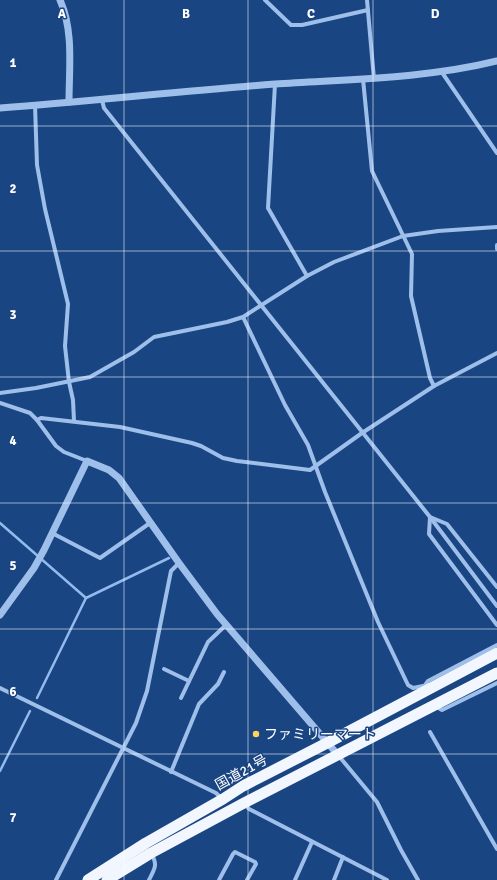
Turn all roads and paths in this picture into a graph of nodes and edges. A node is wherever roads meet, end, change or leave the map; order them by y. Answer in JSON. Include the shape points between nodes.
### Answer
{"nodes":[{"id":1,"x":60,"y":0,"type":"edge"},
{"id":2,"x":265,"y":0,"type":"edge"},
{"id":3,"x":367,"y":0,"type":"edge"},
{"id":4,"x":368,"y":10,"type":"junction"},
{"id":5,"x":497,"y":61,"type":"edge"},
{"id":6,"x":441,"y":71,"type":"junction"},
{"id":7,"x":363,"y":79,"type":"junction"},
{"id":8,"x":374,"y":79,"type":"junction"},
{"id":9,"x":275,"y":84,"type":"junction"},
{"id":10,"x":102,"y":100,"type":"junction"},
{"id":11,"x":69,"y":102,"type":"junction"},
{"id":12,"x":35,"y":105,"type":"junction"},
{"id":13,"x":0,"y":108,"type":"edge"},
{"id":14,"x":497,"y":154,"type":"edge"},
{"id":15,"x":497,"y":227,"type":"edge"},
{"id":16,"x":403,"y":236,"type":"junction"},
{"id":17,"x":497,"y":245,"type":"edge"},
{"id":18,"x":497,"y":249,"type":"edge"},
{"id":19,"x":308,"y":276,"type":"junction"},
{"id":20,"x":260,"y":305,"type":"junction"},
{"id":21,"x":243,"y":317,"type":"junction"},
{"id":22,"x":497,"y":353,"type":"edge"},
{"id":23,"x":69,"y":382,"type":"junction"},
{"id":24,"x":434,"y":386,"type":"junction"},
{"id":25,"x":0,"y":393,"type":"edge"},
{"id":26,"x":0,"y":402,"type":"edge"},
{"id":27,"x":37,"y":420,"type":"junction"},
{"id":28,"x":74,"y":421,"type":"junction"},
{"id":29,"x":362,"y":433,"type":"junction"},
{"id":30,"x":87,"y":461,"type":"junction"},
{"id":31,"x":315,"y":466,"type":"junction"},
{"id":32,"x":430,"y":517,"type":"junction"},
{"id":33,"x":150,"y":523,"type":"junction"},
{"id":34,"x":52,"y":533,"type":"junction"},
{"id":35,"x":179,"y":563,"type":"junction"},
{"id":36,"x":497,"y":587,"type":"edge"},
{"id":37,"x":497,"y":606,"type":"edge"},
{"id":38,"x":0,"y":615,"type":"edge"},
{"id":39,"x":497,"y":624,"type":"edge"},
{"id":40,"x":226,"y":625,"type":"junction"},
{"id":41,"x":497,"y":645,"type":"edge"},
{"id":42,"x":497,"y":653,"type":"edge"},
{"id":43,"x":164,"y":669,"type":"dead end"},
{"id":44,"x":224,"y":672,"type":"dead end"},
{"id":45,"x":497,"y":673,"type":"edge"},
{"id":46,"x":189,"y":681,"type":"junction"},
{"id":47,"x":497,"y":683,"type":"edge"},
{"id":48,"x":0,"y":688,"type":"edge"},
{"id":49,"x":423,"y":689,"type":"junction"},
{"id":50,"x":181,"y":698,"type":"dead end"},
{"id":51,"x":434,"y":706,"type":"junction"},
{"id":52,"x":430,"y":732,"type":"dead end"},
{"id":53,"x":327,"y":743,"type":"junction"},
{"id":54,"x":122,"y":749,"type":"junction"},
{"id":55,"x":338,"y":755,"type":"junction"},
{"id":56,"x":171,"y":772,"type":"junction"},
{"id":57,"x":223,"y":800,"type":"junction"},
{"id":58,"x":244,"y":803,"type":"junction"},
{"id":59,"x":312,"y":842,"type":"junction"},
{"id":60,"x":497,"y":849,"type":"edge"},
{"id":61,"x":151,"y":852,"type":"junction"},
{"id":62,"x":343,"y":857,"type":"junction"},
{"id":63,"x":56,"y":880,"type":"edge"},
{"id":64,"x":88,"y":880,"type":"edge"},
{"id":65,"x":106,"y":880,"type":"edge"},
{"id":66,"x":149,"y":880,"type":"edge"},
{"id":67,"x":219,"y":880,"type":"edge"},
{"id":68,"x":247,"y":880,"type":"edge"},
{"id":69,"x":295,"y":880,"type":"edge"},
{"id":70,"x":334,"y":880,"type":"edge"},
{"id":71,"x":387,"y":880,"type":"edge"},
{"id":72,"x":418,"y":880,"type":"edge"}],
"edges":[{"from":1,"to":11,"type":"street","via":[[67,26]]},
{"from":2,"to":4,"type":"street","via":[[290,25],[302,25]]},
{"from":3,"to":4,"type":"street"},
{"from":4,"to":8,"type":"street"},
{"from":5,"to":6,"type":"street"},
{"from":6,"to":8,"type":"street"},
{"from":6,"to":14,"type":"street"},
{"from":7,"to":8,"type":"street"},
{"from":7,"to":9,"type":"street"},
{"from":7,"to":16,"type":"street","via":[[372,171]]},
{"from":9,"to":10,"type":"street"},
{"from":9,"to":19,"type":"street","via":[[268,208]]},
{"from":10,"to":11,"type":"street"},
{"from":10,"to":20,"type":"street","via":[[104,108]]},
{"from":11,"to":12,"type":"street"},
{"from":12,"to":13,"type":"street"},
{"from":12,"to":23,"type":"street","via":[[37,165],[68,304],[65,346]]},
{"from":15,"to":16,"type":"street"},
{"from":16,"to":19,"type":"street","via":[[334,262]]},
{"from":16,"to":24,"type":"street","via":[[412,254],[411,296]]},
{"from":17,"to":18,"type":"street"},
{"from":19,"to":20,"type":"street"},
{"from":20,"to":21,"type":"street"},
{"from":20,"to":29,"type":"street"},
{"from":21,"to":23,"type":"street","via":[[154,336],[134,352],[90,377]]},
{"from":21,"to":31,"type":"street","via":[[308,445]]},
{"from":22,"to":24,"type":"street"},
{"from":23,"to":25,"type":"street"},
{"from":23,"to":28,"type":"street"},
{"from":24,"to":29,"type":"street"},
{"from":26,"to":27,"type":"street","via":[[30,412]]},
{"from":27,"to":28,"type":"street","via":[[41,418]]},
{"from":27,"to":30,"type":"street","via":[[56,446]]},
{"from":28,"to":31,"type":"street","via":[[120,427],[192,443],[223,458],[237,461],[310,470]]},
{"from":29,"to":31,"type":"street"},
{"from":29,"to":32,"type":"street"},
{"from":30,"to":33,"type":"street","via":[[109,470],[119,478]]},
{"from":30,"to":34,"type":"street"},
{"from":31,"to":49,"type":"street","via":[[378,622],[408,685]]},
{"from":32,"to":36,"type":"street","via":[[447,524]]},
{"from":32,"to":37,"type":"street"},
{"from":32,"to":39,"type":"street","via":[[429,534]]},
{"from":33,"to":34,"type":"street","via":[[100,558]]},
{"from":33,"to":35,"type":"street"},
{"from":34,"to":38,"type":"street","via":[[37,563]]},
{"from":35,"to":40,"type":"street"},
{"from":35,"to":54,"type":"street","via":[[171,571],[147,691],[136,723]]},
{"from":40,"to":46,"type":"street","via":[[208,642]]},
{"from":40,"to":53,"type":"street"},
{"from":41,"to":49,"type":"street","via":[[428,681]]},
{"from":42,"to":49,"type":"highway","name":"国道21号"},
{"from":43,"to":46,"type":"street"},
{"from":44,"to":56,"type":"street","via":[[218,684],[199,704]]},
{"from":45,"to":51,"type":"highway","name":"国道21号"},
{"from":46,"to":50,"type":"street"},
{"from":47,"to":51,"type":"street","via":[[442,710]]},
{"from":48,"to":54,"type":"street"},
{"from":49,"to":53,"type":"highway","name":"国道21号"},
{"from":51,"to":55,"type":"highway","name":"国道21号"},
{"from":52,"to":60,"type":"street"},
{"from":53,"to":55,"type":"street"},
{"from":53,"to":57,"type":"highway","name":"国道21号","via":[[243,786]]},
{"from":54,"to":56,"type":"street"},
{"from":54,"to":63,"type":"street"},
{"from":55,"to":58,"type":"highway","name":"国道21号"},
{"from":55,"to":72,"type":"street","via":[[377,802]]},
{"from":56,"to":57,"type":"street","via":[[216,793]]},
{"from":57,"to":64,"type":"highway","name":"国道21号","via":[[146,843]]},
{"from":58,"to":59,"type":"street","via":[[249,809]]},
{"from":58,"to":61,"type":"highway","name":"国道21号"},
{"from":59,"to":62,"type":"street"},
{"from":59,"to":69,"type":"street"},
{"from":61,"to":65,"type":"highway","name":"国道21号"},
{"from":61,"to":66,"type":"street","via":[[156,862]]},
{"from":62,"to":70,"type":"street"},
{"from":62,"to":71,"type":"street"},
{"from":67,"to":68,"type":"street","via":[[235,852],[256,864]]}]}
